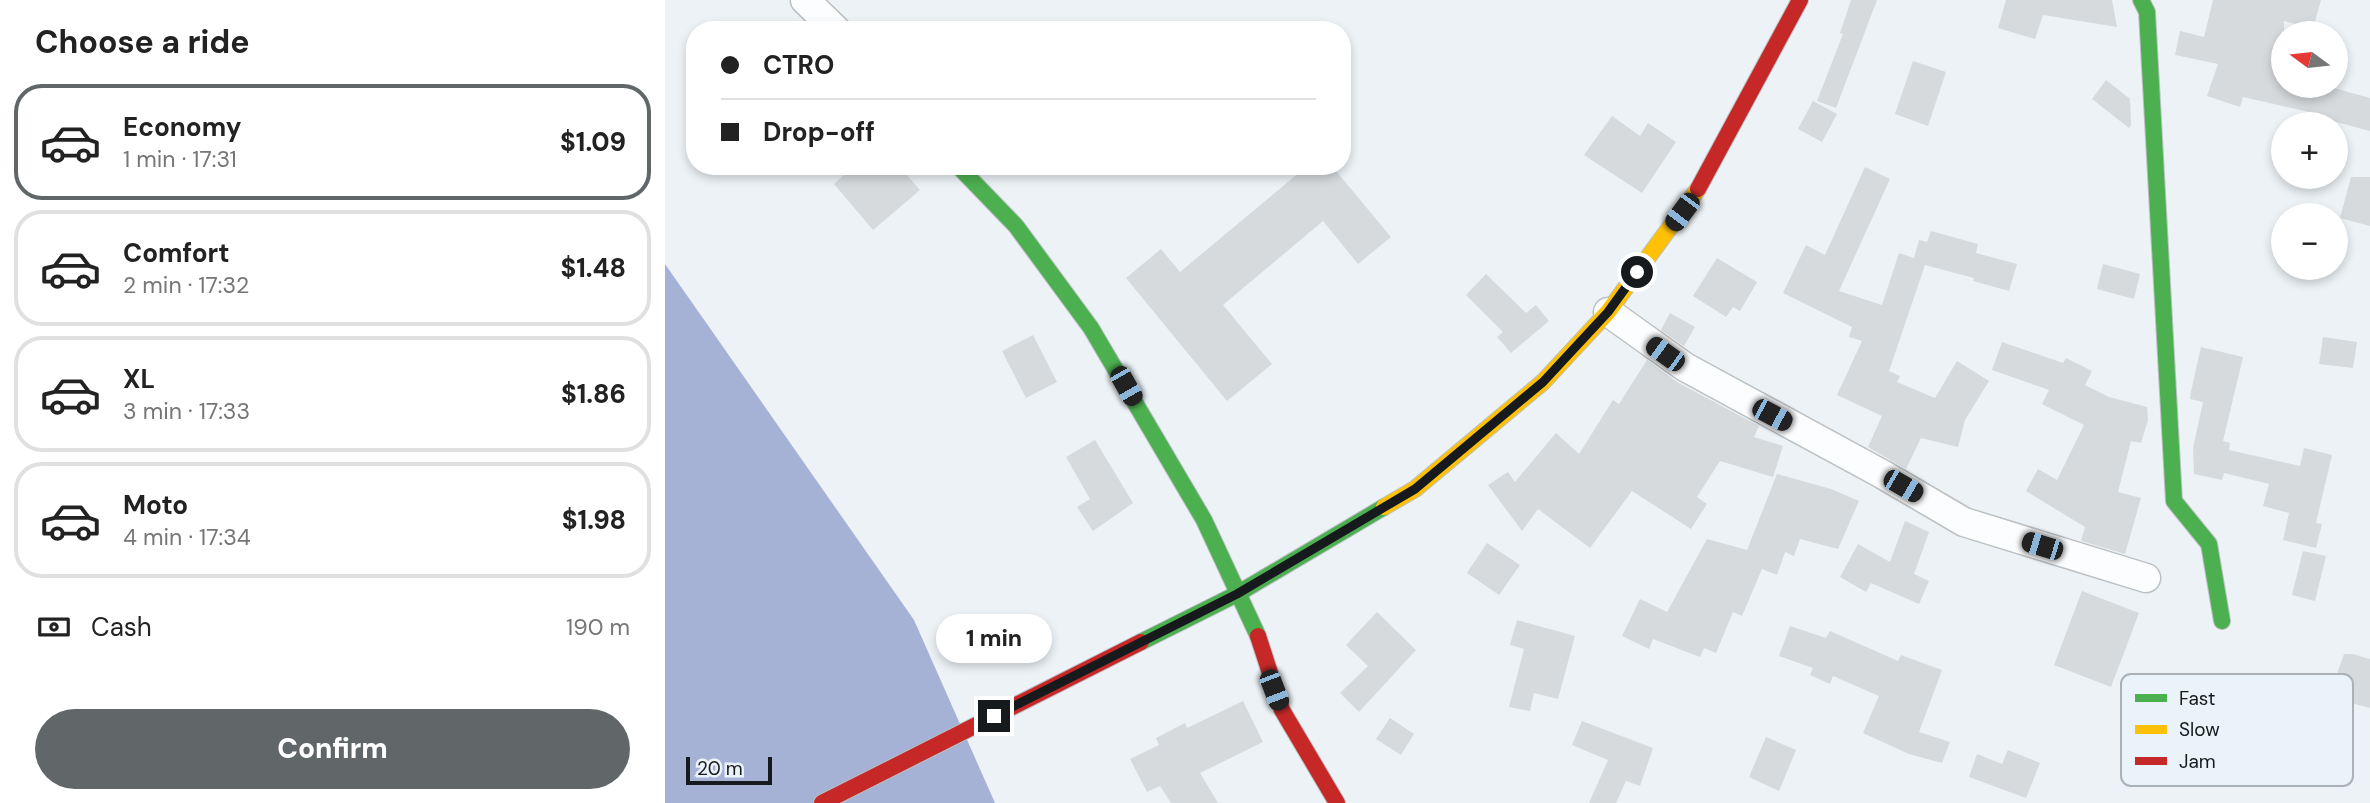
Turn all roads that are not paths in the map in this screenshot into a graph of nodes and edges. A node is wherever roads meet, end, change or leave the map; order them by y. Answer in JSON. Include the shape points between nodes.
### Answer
{"nodes":[{"id":1,"x":805,"y":0,"type":"edge"},
{"id":2,"x":1800,"y":0,"type":"edge"},
{"id":3,"x":2141,"y":0,"type":"edge"},
{"id":4,"x":827,"y":21,"type":"edge"},
{"id":5,"x":967,"y":175,"type":"edge"},
{"id":6,"x":1608,"y":312,"type":"junction"},
{"id":7,"x":2146,"y":578,"type":"dead end"},
{"id":8,"x":1237,"y":594,"type":"junction"},
{"id":9,"x":2223,"y":621,"type":"dead end"},
{"id":10,"x":822,"y":803,"type":"edge"},
{"id":11,"x":1337,"y":803,"type":"edge"}],
"edges":[{"from":1,"to":4,"type":"street"},
{"from":2,"to":6,"type":"street","via":[[1696,192]]},
{"from":3,"to":9,"type":"street","via":[[2147,12],[2174,501],[2209,544]]},
{"from":5,"to":8,"type":"street","via":[[1016,226],[1091,328],[1203,520]]},
{"from":6,"to":7,"type":"street","via":[[1685,367],[1964,522]]},
{"from":6,"to":8,"type":"street","via":[[1543,382],[1415,489]]},
{"from":8,"to":10,"type":"street"},
{"from":8,"to":11,"type":"street","via":[[1254,624],[1282,709]]}]}
